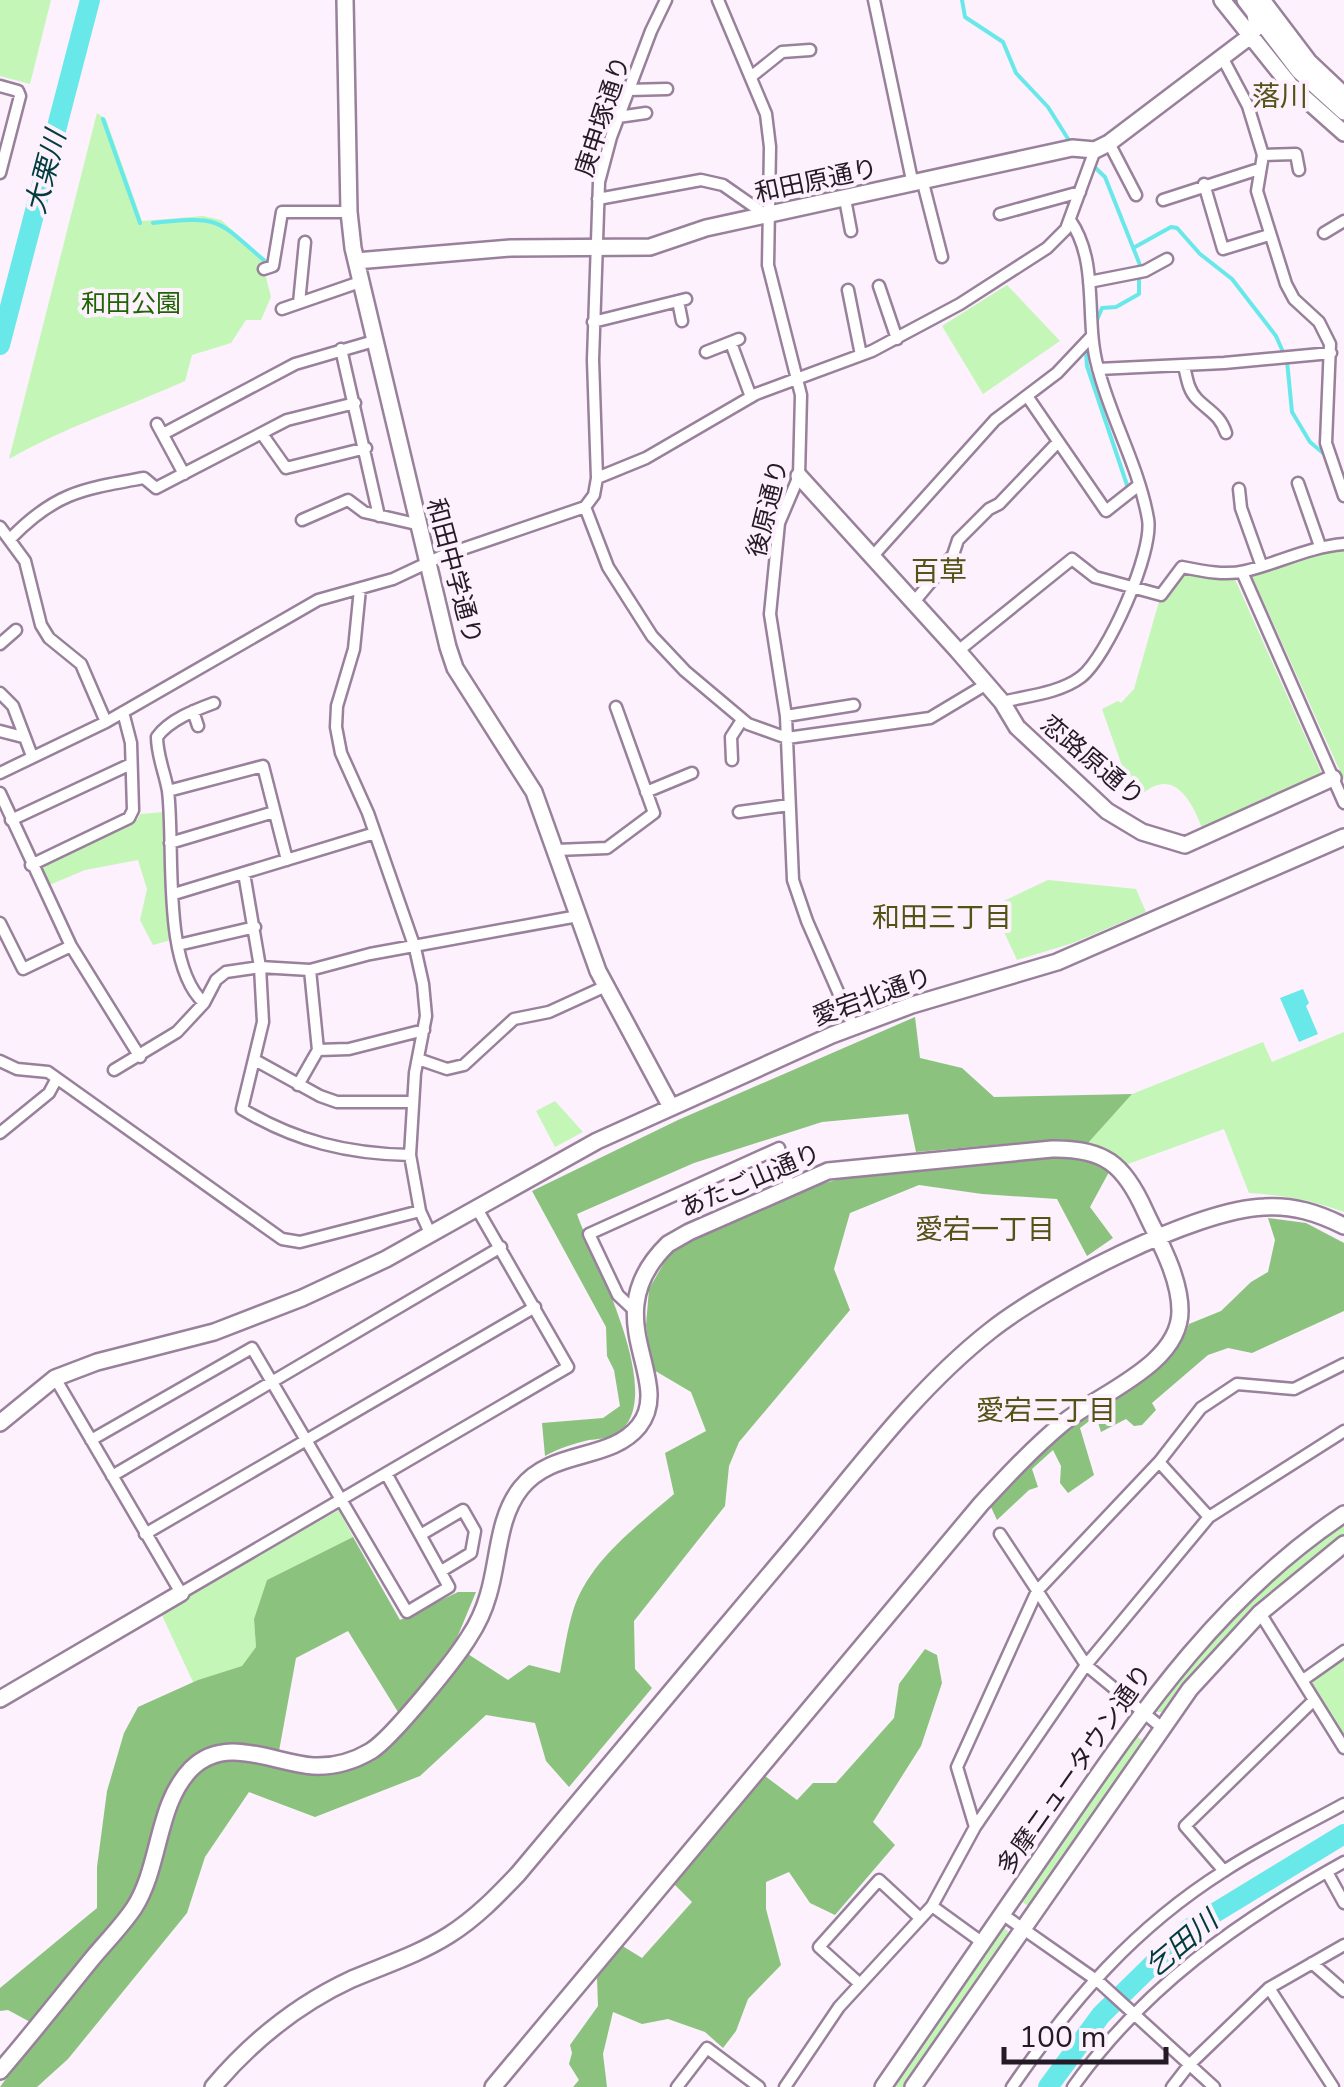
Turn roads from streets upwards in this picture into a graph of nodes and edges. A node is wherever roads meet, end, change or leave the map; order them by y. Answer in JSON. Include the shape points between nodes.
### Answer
{"nodes":[{"id":1,"x":345,"y":0,"type":"edge"},
{"id":2,"x":666,"y":0,"type":"edge"},
{"id":3,"x":718,"y":0,"type":"edge"},
{"id":4,"x":874,"y":0,"type":"edge"},
{"id":5,"x":1222,"y":0,"type":"edge"},
{"id":6,"x":1245,"y":0,"type":"edge"},
{"id":7,"x":1259,"y":7,"type":"edge"},
{"id":8,"x":1249,"y":37,"type":"junction"},
{"id":9,"x":810,"y":50,"type":"dead end"},
{"id":10,"x":1222,"y":57,"type":"junction"},
{"id":11,"x":752,"y":76,"type":"junction"},
{"id":12,"x":0,"y":86,"type":"edge"},
{"id":13,"x":667,"y":89,"type":"dead end"},
{"id":14,"x":628,"y":90,"type":"junction"},
{"id":15,"x":1344,"y":94,"type":"edge"},
{"id":16,"x":1344,"y":112,"type":"edge"},
{"id":17,"x":646,"y":113,"type":"dead end"},
{"id":18,"x":618,"y":117,"type":"junction"},
{"id":19,"x":1344,"y":134,"type":"edge"},
{"id":20,"x":1091,"y":150,"type":"junction"},
{"id":21,"x":1263,"y":154,"type":"junction"},
{"id":22,"x":1258,"y":169,"type":"junction"},
{"id":23,"x":1298,"y":170,"type":"dead end"},
{"id":24,"x":0,"y":173,"type":"edge"},
{"id":25,"x":918,"y":184,"type":"junction"},
{"id":26,"x":1204,"y":184,"type":"junction"},
{"id":27,"x":1080,"y":192,"type":"junction"},
{"id":28,"x":1136,"y":196,"type":"dead end"},
{"id":29,"x":598,"y":199,"type":"junction"},
{"id":30,"x":845,"y":199,"type":"junction"},
{"id":31,"x":1163,"y":200,"type":"dead end"},
{"id":32,"x":349,"y":212,"type":"junction"},
{"id":33,"x":1000,"y":214,"type":"dead end"},
{"id":34,"x":767,"y":216,"type":"junction"},
{"id":35,"x":1070,"y":220,"type":"junction"},
{"id":36,"x":851,"y":231,"type":"dead end"},
{"id":37,"x":1269,"y":235,"type":"junction"},
{"id":38,"x":305,"y":242,"type":"dead end"},
{"id":39,"x":596,"y":249,"type":"junction"},
{"id":40,"x":942,"y":257,"type":"dead end"},
{"id":41,"x":1166,"y":259,"type":"dead end"},
{"id":42,"x":356,"y":261,"type":"junction"},
{"id":43,"x":264,"y":269,"type":"dead end"},
{"id":44,"x":360,"y":282,"type":"junction"},
{"id":45,"x":1089,"y":282,"type":"junction"},
{"id":46,"x":879,"y":286,"type":"dead end"},
{"id":47,"x":848,"y":290,"type":"dead end"},
{"id":48,"x":299,"y":303,"type":"junction"},
{"id":49,"x":282,"y":309,"type":"dead end"},
{"id":50,"x":682,"y":321,"type":"dead end"},
{"id":51,"x":593,"y":322,"type":"junction"},
{"id":52,"x":1091,"y":337,"type":"junction"},
{"id":53,"x":897,"y":338,"type":"junction"},
{"id":54,"x":374,"y":341,"type":"junction"},
{"id":55,"x":341,"y":349,"type":"junction"},
{"id":56,"x":706,"y":352,"type":"dead end"},
{"id":57,"x":1331,"y":353,"type":"junction"},
{"id":58,"x":862,"y":355,"type":"junction"},
{"id":59,"x":1184,"y":366,"type":"junction"},
{"id":60,"x":1098,"y":369,"type":"junction"},
{"id":61,"x":797,"y":377,"type":"junction"},
{"id":62,"x":1028,"y":396,"type":"junction"},
{"id":63,"x":751,"y":397,"type":"junction"},
{"id":64,"x":355,"y":403,"type":"junction"},
{"id":65,"x":1226,"y":433,"type":"dead end"},
{"id":66,"x":262,"y":434,"type":"junction"},
{"id":67,"x":1058,"y":442,"type":"junction"},
{"id":68,"x":366,"y":448,"type":"junction"},
{"id":69,"x":1338,"y":461,"type":"edge"},
{"id":70,"x":184,"y":474,"type":"junction"},
{"id":71,"x":800,"y":476,"type":"junction"},
{"id":72,"x":597,"y":478,"type":"junction"},
{"id":73,"x":1298,"y":483,"type":"dead end"},
{"id":74,"x":1138,"y":485,"type":"junction"},
{"id":75,"x":1239,"y":489,"type":"dead end"},
{"id":76,"x":1344,"y":496,"type":"edge"},
{"id":77,"x":585,"y":507,"type":"junction"},
{"id":78,"x":379,"y":516,"type":"junction"},
{"id":79,"x":302,"y":520,"type":"dead end"},
{"id":80,"x":416,"y":524,"type":"junction"},
{"id":81,"x":0,"y":527,"type":"edge"},
{"id":82,"x":10,"y":538,"type":"junction"},
{"id":83,"x":1344,"y":544,"type":"edge"},
{"id":84,"x":1320,"y":546,"type":"junction"},
{"id":85,"x":872,"y":557,"type":"junction"},
{"id":86,"x":427,"y":563,"type":"junction"},
{"id":87,"x":1261,"y":564,"type":"junction"},
{"id":88,"x":1242,"y":572,"type":"junction"},
{"id":89,"x":360,"y":589,"type":"junction"},
{"id":90,"x":1132,"y":589,"type":"junction"},
{"id":91,"x":914,"y":602,"type":"junction"},
{"id":92,"x":16,"y":630,"type":"dead end"},
{"id":93,"x":0,"y":644,"type":"edge"},
{"id":94,"x":958,"y":652,"type":"junction"},
{"id":95,"x":985,"y":685,"type":"junction"},
{"id":96,"x":0,"y":693,"type":"edge"},
{"id":97,"x":1002,"y":702,"type":"junction"},
{"id":98,"x":214,"y":703,"type":"dead end"},
{"id":99,"x":854,"y":706,"type":"dead end"},
{"id":100,"x":616,"y":707,"type":"dead end"},
{"id":101,"x":193,"y":711,"type":"junction"},
{"id":102,"x":123,"y":712,"type":"junction"},
{"id":103,"x":786,"y":716,"type":"junction"},
{"id":104,"x":742,"y":720,"type":"junction"},
{"id":105,"x":106,"y":722,"type":"junction"},
{"id":106,"x":198,"y":726,"type":"dead end"},
{"id":107,"x":0,"y":730,"type":"edge"},
{"id":108,"x":23,"y":738,"type":"junction"},
{"id":109,"x":787,"y":738,"type":"junction"},
{"id":110,"x":32,"y":756,"type":"junction"},
{"id":111,"x":732,"y":760,"type":"dead end"},
{"id":112,"x":131,"y":764,"type":"junction"},
{"id":113,"x":692,"y":773,"type":"dead end"},
{"id":114,"x":0,"y":774,"type":"edge"},
{"id":115,"x":1333,"y":778,"type":"junction"},
{"id":116,"x":168,"y":791,"type":"junction"},
{"id":117,"x":0,"y":792,"type":"edge"},
{"id":118,"x":646,"y":792,"type":"junction"},
{"id":119,"x":1344,"y":803,"type":"edge"},
{"id":120,"x":789,"y":805,"type":"junction"},
{"id":121,"x":274,"y":812,"type":"junction"},
{"id":122,"x":740,"y":812,"type":"dead end"},
{"id":123,"x":11,"y":820,"type":"junction"},
{"id":124,"x":375,"y":833,"type":"junction"},
{"id":125,"x":1344,"y":837,"type":"edge"},
{"id":126,"x":170,"y":843,"type":"junction"},
{"id":127,"x":556,"y":850,"type":"junction"},
{"id":128,"x":287,"y":860,"type":"junction"},
{"id":129,"x":31,"y":864,"type":"junction"},
{"id":130,"x":244,"y":873,"type":"junction"},
{"id":131,"x":174,"y":894,"type":"junction"},
{"id":132,"x":578,"y":916,"type":"junction"},
{"id":133,"x":0,"y":923,"type":"edge"},
{"id":134,"x":255,"y":927,"type":"junction"},
{"id":135,"x":71,"y":946,"type":"junction"},
{"id":136,"x":178,"y":946,"type":"junction"},
{"id":137,"x":416,"y":948,"type":"junction"},
{"id":138,"x":260,"y":967,"type":"junction"},
{"id":139,"x":310,"y":970,"type":"junction"},
{"id":140,"x":606,"y":986,"type":"junction"},
{"id":141,"x":204,"y":1003,"type":"junction"},
{"id":142,"x":854,"y":1026,"type":"junction"},
{"id":143,"x":424,"y":1030,"type":"junction"},
{"id":144,"x":318,"y":1050,"type":"junction"},
{"id":145,"x":140,"y":1057,"type":"junction"},
{"id":146,"x":418,"y":1059,"type":"junction"},
{"id":147,"x":255,"y":1060,"type":"junction"},
{"id":148,"x":0,"y":1061,"type":"edge"},
{"id":149,"x":114,"y":1070,"type":"dead end"},
{"id":150,"x":56,"y":1080,"type":"junction"},
{"id":151,"x":298,"y":1085,"type":"junction"},
{"id":152,"x":412,"y":1102,"type":"junction"},
{"id":153,"x":671,"y":1108,"type":"junction"},
{"id":154,"x":0,"y":1134,"type":"edge"},
{"id":155,"x":410,"y":1155,"type":"junction"},
{"id":156,"x":790,"y":1186,"type":"junction"},
{"id":157,"x":476,"y":1206,"type":"junction"},
{"id":158,"x":420,"y":1211,"type":"junction"},
{"id":159,"x":1344,"y":1226,"type":"edge"},
{"id":160,"x":430,"y":1233,"type":"junction"},
{"id":161,"x":1158,"y":1240,"type":"junction"},
{"id":162,"x":501,"y":1247,"type":"junction"},
{"id":163,"x":535,"y":1307,"type":"junction"},
{"id":164,"x":634,"y":1311,"type":"junction"},
{"id":165,"x":1344,"y":1364,"type":"edge"},
{"id":166,"x":55,"y":1378,"type":"junction"},
{"id":167,"x":273,"y":1380,"type":"junction"},
{"id":168,"x":0,"y":1423,"type":"edge"},
{"id":169,"x":1344,"y":1431,"type":"edge"},
{"id":170,"x":92,"y":1440,"type":"junction"},
{"id":171,"x":306,"y":1441,"type":"junction"},
{"id":172,"x":1160,"y":1462,"type":"junction"},
{"id":173,"x":387,"y":1475,"type":"junction"},
{"id":174,"x":112,"y":1476,"type":"junction"},
{"id":175,"x":342,"y":1501,"type":"junction"},
{"id":176,"x":1344,"y":1514,"type":"edge"},
{"id":177,"x":1208,"y":1517,"type":"junction"},
{"id":178,"x":145,"y":1534,"type":"junction"},
{"id":179,"x":422,"y":1534,"type":"junction"},
{"id":180,"x":1000,"y":1534,"type":"dead end"},
{"id":181,"x":1344,"y":1544,"type":"edge"},
{"id":182,"x":443,"y":1570,"type":"junction"},
{"id":183,"x":1036,"y":1591,"type":"junction"},
{"id":184,"x":181,"y":1593,"type":"junction"},
{"id":185,"x":1260,"y":1613,"type":"junction"},
{"id":186,"x":1344,"y":1651,"type":"edge"},
{"id":187,"x":1086,"y":1665,"type":"junction"},
{"id":188,"x":1302,"y":1680,"type":"junction"},
{"id":189,"x":0,"y":1699,"type":"edge"},
{"id":190,"x":1314,"y":1700,"type":"junction"},
{"id":191,"x":1142,"y":1712,"type":"junction"},
{"id":192,"x":1160,"y":1728,"type":"junction"},
{"id":193,"x":1344,"y":1748,"type":"edge"},
{"id":194,"x":1344,"y":1804,"type":"edge"},
{"id":195,"x":975,"y":1827,"type":"junction"},
{"id":196,"x":1344,"y":1862,"type":"edge"},
{"id":197,"x":1224,"y":1870,"type":"junction"},
{"id":198,"x":1327,"y":1872,"type":"junction"},
{"id":199,"x":1344,"y":1902,"type":"edge"},
{"id":200,"x":932,"y":1906,"type":"junction"},
{"id":201,"x":1002,"y":1914,"type":"junction"},
{"id":202,"x":920,"y":1918,"type":"junction"},
{"id":203,"x":1022,"y":1928,"type":"junction"},
{"id":204,"x":983,"y":1942,"type":"junction"},
{"id":205,"x":1344,"y":1946,"type":"edge"},
{"id":206,"x":1312,"y":1963,"type":"junction"},
{"id":207,"x":1098,"y":1981,"type":"junction"},
{"id":208,"x":860,"y":1984,"type":"junction"},
{"id":209,"x":1268,"y":1988,"type":"junction"},
{"id":210,"x":1344,"y":1992,"type":"edge"},
{"id":211,"x":1129,"y":2009,"type":"junction"},
{"id":212,"x":1189,"y":2065,"type":"junction"},
{"id":213,"x":0,"y":2071,"type":"edge"},
{"id":214,"x":213,"y":2087,"type":"edge"},
{"id":215,"x":493,"y":2087,"type":"edge"},
{"id":216,"x":677,"y":2087,"type":"edge"},
{"id":217,"x":759,"y":2087,"type":"edge"},
{"id":218,"x":785,"y":2087,"type":"edge"},
{"id":219,"x":883,"y":2087,"type":"edge"},
{"id":220,"x":913,"y":2087,"type":"edge"},
{"id":221,"x":1012,"y":2087,"type":"edge"},
{"id":222,"x":1073,"y":2087,"type":"edge"},
{"id":223,"x":1172,"y":2087,"type":"edge"},
{"id":224,"x":1214,"y":2087,"type":"edge"},
{"id":225,"x":1332,"y":2087,"type":"edge"}],
"edges":[{"from":1,"to":32,"type":"street","name":"和田中学通り"},
{"from":2,"to":14,"type":"street","name":"庚申塚通り"},
{"from":3,"to":11,"type":"street","name":"後原通り"},
{"from":4,"to":25,"type":"street"},
{"from":5,"to":8,"type":"street"},
{"from":6,"to":7,"type":"street"},
{"from":7,"to":8,"type":"street","via":[[1258,26]]},
{"from":7,"to":15,"type":"street"},
{"from":7,"to":16,"type":"street","via":[[1298,71]]},
{"from":8,"to":10,"type":"street","name":"和田原通り"},
{"from":8,"to":19,"type":"street"},
{"from":9,"to":11,"type":"street","via":[[782,52]]},
{"from":10,"to":20,"type":"street","name":"和田原通り"},
{"from":10,"to":21,"type":"street"},
{"from":11,"to":34,"type":"street","name":"後原通り","via":[[768,128]]},
{"from":12,"to":24,"type":"street","via":[[20,96]]},
{"from":13,"to":14,"type":"street"},
{"from":14,"to":18,"type":"street","name":"庚申塚通り"},
{"from":17,"to":18,"type":"street"},
{"from":18,"to":29,"type":"street","name":"庚申塚通り"},
{"from":20,"to":25,"type":"street","name":"和田原通り"},
{"from":20,"to":27,"type":"street"},
{"from":20,"to":28,"type":"street"},
{"from":21,"to":22,"type":"street"},
{"from":21,"to":23,"type":"street","via":[[1296,154]]},
{"from":22,"to":26,"type":"street"},
{"from":22,"to":37,"type":"street","via":[[1256,191]]},
{"from":25,"to":30,"type":"street","name":"和田原通り"},
{"from":25,"to":40,"type":"street"},
{"from":26,"to":31,"type":"street"},
{"from":26,"to":37,"type":"street","via":[[1204,206],[1223,250]]},
{"from":27,"to":33,"type":"street"},
{"from":27,"to":35,"type":"street"},
{"from":29,"to":34,"type":"street","via":[[702,180]]},
{"from":29,"to":39,"type":"street","name":"庚申塚通り"},
{"from":30,"to":34,"type":"street","name":"和田原通り"},
{"from":30,"to":36,"type":"street"},
{"from":32,"to":42,"type":"street","name":"和田中学通り"},
{"from":32,"to":43,"type":"street","via":[[282,212],[273,266]]},
{"from":34,"to":39,"type":"street","name":"和田原通り","via":[[664,245]]},
{"from":34,"to":61,"type":"street","name":"後原通り","via":[[768,265]]},
{"from":35,"to":45,"type":"street","via":[[1086,254]]},
{"from":35,"to":53,"type":"street","via":[[1048,248]]},
{"from":37,"to":57,"type":"street","via":[[1286,284],[1319,322]]},
{"from":38,"to":48,"type":"street"},
{"from":39,"to":42,"type":"street","name":"和田原通り","via":[[512,248]]},
{"from":39,"to":51,"type":"street","name":"庚申塚通り"},
{"from":41,"to":45,"type":"street","via":[[1144,271]]},
{"from":42,"to":44,"type":"street","name":"和田中学通り"},
{"from":44,"to":48,"type":"street"},
{"from":44,"to":54,"type":"street","name":"和田中学通り"},
{"from":45,"to":52,"type":"street"},
{"from":46,"to":53,"type":"street"},
{"from":47,"to":58,"type":"street"},
{"from":48,"to":49,"type":"street"},
{"from":50,"to":51,"type":"street","via":[[682,300]]},
{"from":51,"to":72,"type":"street","name":"庚申塚通り"},
{"from":52,"to":60,"type":"street"},
{"from":52,"to":62,"type":"street"},
{"from":53,"to":58,"type":"street"},
{"from":54,"to":55,"type":"street"},
{"from":54,"to":80,"type":"street","name":"和田中学通り"},
{"from":55,"to":64,"type":"street"},
{"from":55,"to":70,"type":"street","via":[[160,429]]},
{"from":56,"to":63,"type":"street","via":[[735,341]]},
{"from":57,"to":59,"type":"street"},
{"from":57,"to":69,"type":"street","via":[[1326,443]]},
{"from":58,"to":61,"type":"street"},
{"from":59,"to":60,"type":"street"},
{"from":59,"to":65,"type":"street","via":[[1190,389]]},
{"from":60,"to":74,"type":"street"},
{"from":61,"to":63,"type":"street"},
{"from":61,"to":71,"type":"street","name":"後原通り"},
{"from":62,"to":67,"type":"street"},
{"from":62,"to":85,"type":"street","via":[[995,420]]},
{"from":63,"to":72,"type":"street","via":[[646,458]]},
{"from":64,"to":66,"type":"street","via":[[287,420]]},
{"from":64,"to":68,"type":"street"},
{"from":66,"to":68,"type":"street","via":[[286,468]]},
{"from":66,"to":70,"type":"street"},
{"from":67,"to":74,"type":"street","via":[[1106,511]]},
{"from":67,"to":91,"type":"street","via":[[958,540]]},
{"from":68,"to":78,"type":"street"},
{"from":69,"to":76,"type":"street"},
{"from":70,"to":82,"type":"street","via":[[156,488],[144,478],[70,493]]},
{"from":71,"to":85,"type":"street","name":"恋路原通り"},
{"from":71,"to":103,"type":"street","name":"後原通り","via":[[779,523],[770,604]]},
{"from":72,"to":77,"type":"street"},
{"from":73,"to":84,"type":"street"},
{"from":74,"to":90,"type":"street","via":[[1149,542]]},
{"from":75,"to":87,"type":"street"},
{"from":77,"to":86,"type":"street"},
{"from":77,"to":104,"type":"street","via":[[608,567],[652,636]]},
{"from":78,"to":79,"type":"street","via":[[348,500]]},
{"from":78,"to":80,"type":"street"},
{"from":80,"to":86,"type":"street","name":"和田中学通り"},
{"from":81,"to":82,"type":"street"},
{"from":82,"to":105,"type":"street","via":[[25,560],[41,626],[81,664]]},
{"from":83,"to":84,"type":"street"},
{"from":84,"to":87,"type":"street"},
{"from":85,"to":91,"type":"street","name":"恋路原通り"},
{"from":86,"to":89,"type":"street"},
{"from":86,"to":127,"type":"street","name":"和田中学通り","via":[[455,668],[526,776]]},
{"from":87,"to":88,"type":"street"},
{"from":88,"to":90,"type":"street","via":[[1182,567],[1162,595]]},
{"from":88,"to":115,"type":"street"},
{"from":89,"to":102,"type":"street","via":[[306,606]]},
{"from":89,"to":124,"type":"street","via":[[336,727]]},
{"from":90,"to":94,"type":"street","via":[[1096,578],[1072,559]]},
{"from":90,"to":97,"type":"street","via":[[1099,657],[1081,677]]},
{"from":91,"to":94,"type":"street","name":"恋路原通り"},
{"from":92,"to":93,"type":"street"},
{"from":94,"to":95,"type":"street","name":"恋路原通り"},
{"from":95,"to":97,"type":"street","name":"恋路原通り"},
{"from":95,"to":109,"type":"street","via":[[930,718]]},
{"from":96,"to":108,"type":"street","via":[[13,706]]},
{"from":97,"to":115,"type":"street","name":"恋路原通り","via":[[1017,727],[1107,811],[1170,843],[1204,839]]},
{"from":98,"to":101,"type":"street"},
{"from":99,"to":103,"type":"street"},
{"from":100,"to":118,"type":"street"},
{"from":101,"to":106,"type":"street"},
{"from":101,"to":116,"type":"street","via":[[157,737]]},
{"from":102,"to":105,"type":"street"},
{"from":102,"to":112,"type":"street"},
{"from":103,"to":109,"type":"street","name":"後原通り"},
{"from":104,"to":109,"type":"street"},
{"from":104,"to":111,"type":"street","via":[[732,737]]},
{"from":105,"to":110,"type":"street"},
{"from":107,"to":108,"type":"street"},
{"from":108,"to":110,"type":"street"},
{"from":109,"to":120,"type":"street","name":"後原通り"},
{"from":110,"to":114,"type":"street"},
{"from":112,"to":123,"type":"street"},
{"from":112,"to":129,"type":"street","via":[[129,818]]},
{"from":113,"to":118,"type":"street"},
{"from":115,"to":119,"type":"street"},
{"from":116,"to":121,"type":"street","via":[[263,766]]},
{"from":116,"to":126,"type":"street"},
{"from":117,"to":123,"type":"street"},
{"from":118,"to":127,"type":"street","via":[[654,814],[607,848]]},
{"from":120,"to":122,"type":"street"},
{"from":120,"to":142,"type":"street","name":"後原通り","via":[[793,880]]},
{"from":121,"to":126,"type":"street"},
{"from":121,"to":128,"type":"street"},
{"from":123,"to":129,"type":"street"},
{"from":124,"to":128,"type":"street"},
{"from":124,"to":137,"type":"street"},
{"from":125,"to":142,"type":"street","name":"愛宕北通り","via":[[1083,952]]},
{"from":126,"to":131,"type":"street"},
{"from":127,"to":132,"type":"street","name":"和田中学通り"},
{"from":128,"to":130,"type":"street"},
{"from":129,"to":135,"type":"street"},
{"from":130,"to":131,"type":"street"},
{"from":130,"to":134,"type":"street"},
{"from":131,"to":136,"type":"street"},
{"from":132,"to":137,"type":"street"},
{"from":132,"to":140,"type":"street","name":"和田中学通り"},
{"from":133,"to":135,"type":"street","via":[[23,969]]},
{"from":134,"to":136,"type":"street"},
{"from":134,"to":138,"type":"street"},
{"from":135,"to":145,"type":"street"},
{"from":136,"to":141,"type":"street","via":[[192,992]]},
{"from":137,"to":139,"type":"street"},
{"from":137,"to":143,"type":"street"},
{"from":138,"to":139,"type":"street"},
{"from":138,"to":141,"type":"street","via":[[226,972]]},
{"from":138,"to":147,"type":"street","via":[[263,1022]]},
{"from":139,"to":144,"type":"street"},
{"from":140,"to":146,"type":"street","via":[[549,1012],[514,1019],[464,1065],[447,1068]]},
{"from":140,"to":153,"type":"street","name":"和田中学通り"},
{"from":141,"to":145,"type":"street"},
{"from":142,"to":153,"type":"street","name":"愛宕北通り"},
{"from":143,"to":144,"type":"street","via":[[349,1050]]},
{"from":143,"to":146,"type":"street"},
{"from":144,"to":151,"type":"street"},
{"from":145,"to":149,"type":"street"},
{"from":146,"to":152,"type":"street"},
{"from":147,"to":151,"type":"street"},
{"from":147,"to":155,"type":"street","via":[[242,1109],[320,1146]]},
{"from":148,"to":150,"type":"street","via":[[48,1072]]},
{"from":150,"to":154,"type":"street"},
{"from":150,"to":158,"type":"street","via":[[282,1239],[300,1242]]},
{"from":151,"to":152,"type":"street","via":[[337,1102]]},
{"from":152,"to":155,"type":"street"},
{"from":153,"to":157,"type":"street","name":"愛宕北通り"},
{"from":155,"to":158,"type":"street"},
{"from":156,"to":161,"type":"street","name":"あたご山通り","via":[[848,1167],[1078,1148],[1122,1170]]},
{"from":156,"to":164,"type":"street","name":"あたご山通り","via":[[668,1244],[644,1273]]},
{"from":156,"to":164,"type":"street","via":[[778,1148],[589,1234],[618,1295]]},
{"from":157,"to":160,"type":"street","name":"愛宕北通り"},
{"from":157,"to":162,"type":"street"},
{"from":158,"to":160,"type":"street"},
{"from":159,"to":161,"type":"street","via":[[1312,1212],[1265,1207],[1229,1212]]},
{"from":160,"to":166,"type":"street","name":"愛宕北通り","via":[[270,1312]]},
{"from":161,"to":214,"type":"street","via":[[1050,1291],[952,1364],[484,1909],[425,1949],[313,2000],[260,2038]]},
{"from":161,"to":215,"type":"street","name":"あたご山通り","via":[[1180,1312],[1168,1347],[1065,1422],[994,1491]]},
{"from":162,"to":163,"type":"street"},
{"from":162,"to":167,"type":"street"},
{"from":163,"to":171,"type":"street"},
{"from":163,"to":173,"type":"street","via":[[568,1367]]},
{"from":164,"to":213,"type":"street","name":"あたご山通り","via":[[649,1405],[642,1423],[618,1443],[543,1468],[520,1490],[469,1637],[393,1730],[374,1749],[333,1765],[224,1752],[193,1766],[174,1796],[134,1908]]},
{"from":165,"to":172,"type":"street","via":[[1294,1389],[1237,1384],[1202,1408]]},
{"from":166,"to":168,"type":"street","name":"愛宕北通り"},
{"from":166,"to":170,"type":"street"},
{"from":167,"to":170,"type":"street","via":[[252,1348]]},
{"from":167,"to":171,"type":"street"},
{"from":167,"to":174,"type":"street"},
{"from":169,"to":177,"type":"street"},
{"from":170,"to":174,"type":"street"},
{"from":171,"to":175,"type":"street"},
{"from":171,"to":178,"type":"street"},
{"from":172,"to":177,"type":"street"},
{"from":172,"to":183,"type":"street"},
{"from":173,"to":175,"type":"street"},
{"from":173,"to":179,"type":"street"},
{"from":174,"to":178,"type":"street"},
{"from":175,"to":182,"type":"street","via":[[408,1612],[449,1587]]},
{"from":175,"to":184,"type":"street"},
{"from":176,"to":191,"type":"street","name":"多摩ニュータウン通り","via":[[1243,1595]]},
{"from":177,"to":187,"type":"street"},
{"from":178,"to":184,"type":"street"},
{"from":179,"to":182,"type":"street"},
{"from":179,"to":182,"type":"street","via":[[463,1510],[476,1531],[471,1553]]},
{"from":180,"to":183,"type":"street"},
{"from":181,"to":185,"type":"street","name":"多摩ニュータウン通り"},
{"from":183,"to":187,"type":"street"},
{"from":183,"to":195,"type":"street","via":[[957,1767]]},
{"from":184,"to":189,"type":"street"},
{"from":185,"to":188,"type":"street"},
{"from":185,"to":192,"type":"street","name":"多摩ニュータウン通り"},
{"from":186,"to":188,"type":"street"},
{"from":187,"to":191,"type":"street"},
{"from":187,"to":195,"type":"street"},
{"from":188,"to":190,"type":"street"},
{"from":190,"to":193,"type":"street"},
{"from":190,"to":197,"type":"street","via":[[1185,1826]]},
{"from":191,"to":192,"type":"street"},
{"from":191,"to":201,"type":"street","name":"多摩ニュータウン通り"},
{"from":192,"to":203,"type":"street","name":"多摩ニュータウン通り"},
{"from":194,"to":197,"type":"street"},
{"from":195,"to":200,"type":"street"},
{"from":196,"to":198,"type":"street"},
{"from":197,"to":207,"type":"street","via":[[1140,1935]]},
{"from":198,"to":199,"type":"street"},
{"from":198,"to":211,"type":"street","via":[[1252,1914]]},
{"from":200,"to":202,"type":"street"},
{"from":200,"to":204,"type":"street"},
{"from":201,"to":203,"type":"street"},
{"from":201,"to":204,"type":"street","name":"多摩ニュータウン通り"},
{"from":202,"to":208,"type":"street"},
{"from":202,"to":208,"type":"street","via":[[879,1880],[818,1947]]},
{"from":203,"to":207,"type":"street"},
{"from":203,"to":220,"type":"street","name":"多摩ニュータウン通り"},
{"from":204,"to":219,"type":"street","name":"多摩ニュータウン通り"},
{"from":205,"to":206,"type":"street"},
{"from":206,"to":209,"type":"street"},
{"from":206,"to":210,"type":"street"},
{"from":207,"to":211,"type":"street"},
{"from":207,"to":221,"type":"street","via":[[1060,2018]]},
{"from":208,"to":218,"type":"street"},
{"from":209,"to":212,"type":"street"},
{"from":209,"to":225,"type":"street"},
{"from":211,"to":212,"type":"street"},
{"from":211,"to":222,"type":"street"},
{"from":212,"to":223,"type":"street"},
{"from":212,"to":224,"type":"street"},
{"from":216,"to":217,"type":"street","via":[[708,2048]]}]}
